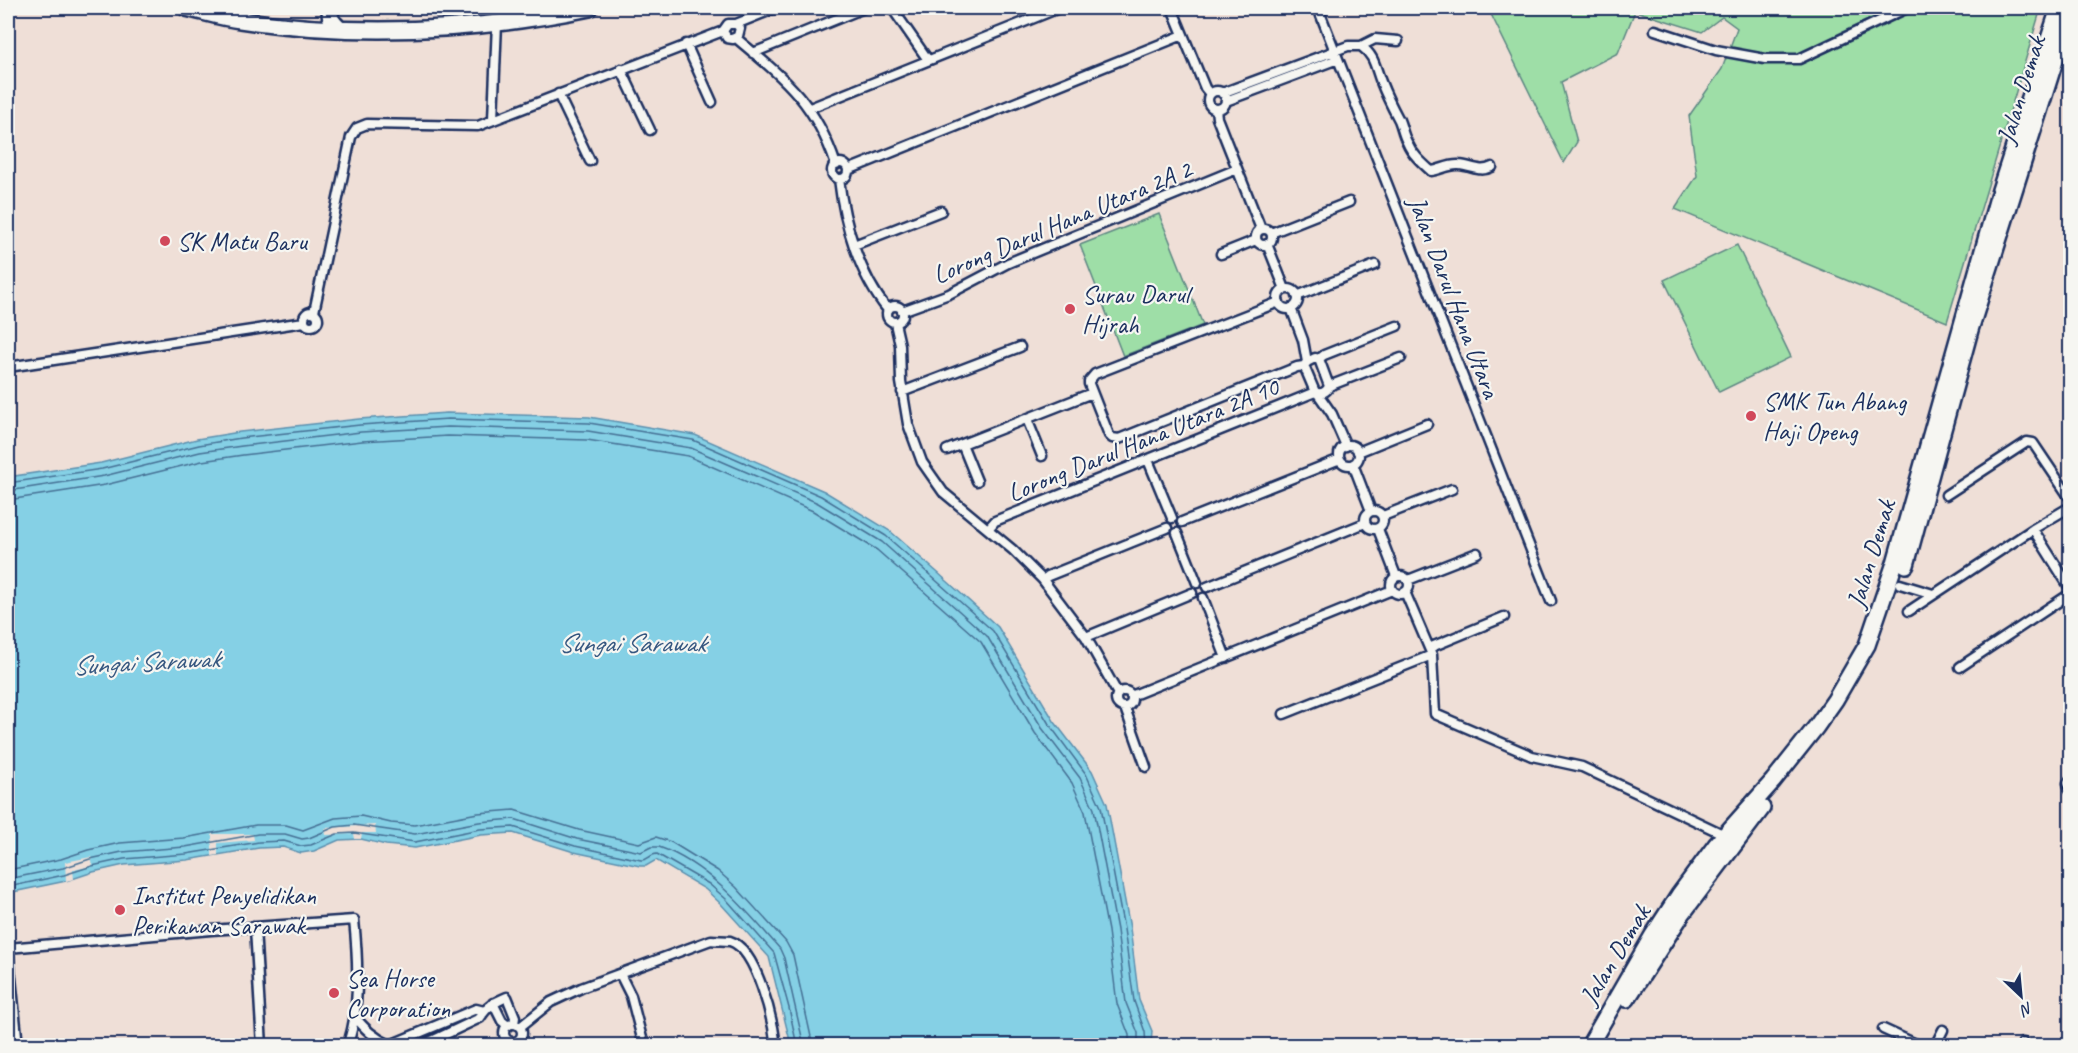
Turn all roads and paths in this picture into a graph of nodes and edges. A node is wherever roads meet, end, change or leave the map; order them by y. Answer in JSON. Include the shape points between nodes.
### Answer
{"nodes":[{"id":1,"x":186,"y":8,"type":"edge"},
{"id":2,"x":332,"y":8,"type":"edge"},
{"id":3,"x":590,"y":8,"type":"edge"},
{"id":4,"x":776,"y":8,"type":"edge"},
{"id":5,"x":864,"y":8,"type":"edge"},
{"id":6,"x":892,"y":8,"type":"edge"},
{"id":7,"x":1059,"y":8,"type":"edge"},
{"id":8,"x":1172,"y":8,"type":"edge"},
{"id":9,"x":1318,"y":8,"type":"edge"},
{"id":10,"x":1907,"y":8,"type":"edge"},
{"id":11,"x":2059,"y":8,"type":"edge"},
{"id":12,"x":2070,"y":13,"type":"edge"},
{"id":13,"x":497,"y":23,"type":"junction"},
{"id":14,"x":736,"y":24,"type":"junction"},
{"id":15,"x":340,"y":30,"type":"junction"},
{"id":16,"x":1655,"y":30,"type":"dead end"},
{"id":17,"x":723,"y":31,"type":"junction"},
{"id":18,"x":1182,"y":35,"type":"junction"},
{"id":19,"x":736,"y":38,"type":"junction"},
{"id":20,"x":1398,"y":41,"type":"dead end"},
{"id":21,"x":686,"y":44,"type":"junction"},
{"id":22,"x":1362,"y":46,"type":"junction"},
{"id":23,"x":753,"y":52,"type":"junction"},
{"id":24,"x":1336,"y":55,"type":"junction"},
{"id":25,"x":928,"y":60,"type":"junction"},
{"id":26,"x":621,"y":69,"type":"junction"},
{"id":27,"x":558,"y":94,"type":"junction"},
{"id":28,"x":1210,"y":94,"type":"junction"},
{"id":29,"x":1224,"y":97,"type":"junction"},
{"id":30,"x":712,"y":102,"type":"dead end"},
{"id":31,"x":810,"y":108,"type":"junction"},
{"id":32,"x":1216,"y":109,"type":"junction"},
{"id":33,"x":493,"y":119,"type":"junction"},
{"id":34,"x":650,"y":130,"type":"dead end"},
{"id":35,"x":590,"y":160,"type":"dead end"},
{"id":36,"x":836,"y":165,"type":"junction"},
{"id":37,"x":1492,"y":167,"type":"dead end"},
{"id":38,"x":848,"y":170,"type":"junction"},
{"id":39,"x":1237,"y":170,"type":"junction"},
{"id":40,"x":839,"y":179,"type":"junction"},
{"id":41,"x":1349,"y":202,"type":"dead end"},
{"id":42,"x":941,"y":211,"type":"dead end"},
{"id":43,"x":1261,"y":229,"type":"junction"},
{"id":44,"x":1271,"y":233,"type":"junction"},
{"id":45,"x":1256,"y":240,"type":"junction"},
{"id":46,"x":1267,"y":244,"type":"junction"},
{"id":47,"x":854,"y":245,"type":"junction"},
{"id":48,"x":1221,"y":254,"type":"dead end"},
{"id":49,"x":1374,"y":265,"type":"dead end"},
{"id":50,"x":1285,"y":289,"type":"junction"},
{"id":51,"x":1297,"y":296,"type":"junction"},
{"id":52,"x":1279,"y":302,"type":"junction"},
{"id":53,"x":1292,"y":308,"type":"junction"},
{"id":54,"x":888,"y":309,"type":"junction"},
{"id":55,"x":902,"y":311,"type":"junction"},
{"id":56,"x":896,"y":323,"type":"junction"},
{"id":57,"x":1397,"y":326,"type":"dead end"},
{"id":58,"x":1020,"y":347,"type":"dead end"},
{"id":59,"x":1401,"y":358,"type":"dead end"},
{"id":60,"x":1311,"y":361,"type":"junction"},
{"id":61,"x":8,"y":367,"type":"edge"},
{"id":62,"x":1329,"y":388,"type":"junction"},
{"id":63,"x":902,"y":392,"type":"junction"},
{"id":64,"x":1092,"y":393,"type":"junction"},
{"id":65,"x":1316,"y":393,"type":"junction"},
{"id":66,"x":1332,"y":414,"type":"junction"},
{"id":67,"x":1027,"y":419,"type":"junction"},
{"id":68,"x":1427,"y":424,"type":"dead end"},
{"id":69,"x":962,"y":444,"type":"junction"},
{"id":70,"x":1346,"y":446,"type":"junction"},
{"id":71,"x":947,"y":450,"type":"dead end"},
{"id":72,"x":1358,"y":452,"type":"junction"},
{"id":73,"x":1042,"y":456,"type":"dead end"},
{"id":74,"x":1340,"y":459,"type":"junction"},
{"id":75,"x":1148,"y":460,"type":"junction"},
{"id":76,"x":1353,"y":464,"type":"junction"},
{"id":77,"x":977,"y":481,"type":"dead end"},
{"id":78,"x":1452,"y":489,"type":"dead end"},
{"id":79,"x":1946,"y":495,"type":"dead end"},
{"id":80,"x":2070,"y":498,"type":"edge"},
{"id":81,"x":2070,"y":507,"type":"edge"},
{"id":82,"x":1371,"y":511,"type":"junction"},
{"id":83,"x":1383,"y":516,"type":"junction"},
{"id":84,"x":1172,"y":518,"type":"junction"},
{"id":85,"x":1182,"y":522,"type":"junction"},
{"id":86,"x":1365,"y":523,"type":"junction"},
{"id":87,"x":1167,"y":528,"type":"junction"},
{"id":88,"x":988,"y":529,"type":"junction"},
{"id":89,"x":1378,"y":529,"type":"junction"},
{"id":90,"x":2033,"y":529,"type":"junction"},
{"id":91,"x":1177,"y":533,"type":"junction"},
{"id":92,"x":1477,"y":553,"type":"dead end"},
{"id":93,"x":1396,"y":576,"type":"junction"},
{"id":94,"x":1043,"y":580,"type":"junction"},
{"id":95,"x":1408,"y":580,"type":"junction"},
{"id":96,"x":1197,"y":583,"type":"junction"},
{"id":97,"x":1900,"y":584,"type":"junction"},
{"id":98,"x":1207,"y":587,"type":"junction"},
{"id":99,"x":2070,"y":588,"type":"edge"},
{"id":100,"x":1392,"y":590,"type":"junction"},
{"id":101,"x":1405,"y":592,"type":"junction"},
{"id":102,"x":1192,"y":593,"type":"junction"},
{"id":103,"x":1933,"y":594,"type":"junction"},
{"id":104,"x":2070,"y":594,"type":"edge"},
{"id":105,"x":1203,"y":598,"type":"junction"},
{"id":106,"x":1551,"y":601,"type":"dead end"},
{"id":107,"x":1910,"y":611,"type":"dead end"},
{"id":108,"x":1504,"y":617,"type":"dead end"},
{"id":109,"x":1086,"y":637,"type":"junction"},
{"id":110,"x":1430,"y":651,"type":"junction"},
{"id":111,"x":1226,"y":658,"type":"junction"},
{"id":112,"x":1960,"y":668,"type":"dead end"},
{"id":113,"x":1118,"y":694,"type":"junction"},
{"id":114,"x":1131,"y":696,"type":"junction"},
{"id":115,"x":1125,"y":708,"type":"junction"},
{"id":116,"x":1284,"y":714,"type":"dead end"},
{"id":117,"x":1146,"y":767,"type":"dead end"},
{"id":118,"x":2070,"y":780,"type":"edge"},
{"id":119,"x":2070,"y":790,"type":"edge"},
{"id":120,"x":1725,"y":835,"type":"junction"},
{"id":121,"x":255,"y":928,"type":"junction"},
{"id":122,"x":8,"y":948,"type":"edge"},
{"id":123,"x":621,"y":974,"type":"junction"},
{"id":124,"x":493,"y":1003,"type":"junction"},
{"id":125,"x":484,"y":1011,"type":"junction"},
{"id":126,"x":354,"y":1016,"type":"junction"},
{"id":127,"x":514,"y":1026,"type":"junction"},
{"id":128,"x":1883,"y":1029,"type":"dead end"},
{"id":129,"x":1943,"y":1030,"type":"dead end"},
{"id":130,"x":404,"y":1042,"type":"edge"},
{"id":131,"x":516,"y":1044,"type":"edge"},
{"id":132,"x":389,"y":1045,"type":"edge"},
{"id":133,"x":18,"y":1046,"type":"edge"},
{"id":134,"x":262,"y":1046,"type":"edge"},
{"id":135,"x":347,"y":1046,"type":"edge"},
{"id":136,"x":421,"y":1046,"type":"edge"},
{"id":137,"x":644,"y":1046,"type":"edge"},
{"id":138,"x":776,"y":1046,"type":"edge"},
{"id":139,"x":1589,"y":1046,"type":"edge"},
{"id":140,"x":1600,"y":1046,"type":"edge"},
{"id":141,"x":1920,"y":1046,"type":"edge"},
{"id":142,"x":1935,"y":1046,"type":"edge"}],
"edges":[{"from":1,"to":15,"type":"highway","via":[[238,20]]},
{"from":2,"to":15,"type":"highway","via":[[330,17]]},
{"from":3,"to":13,"type":"highway"},
{"from":4,"to":14,"type":"street"},
{"from":5,"to":23,"type":"street"},
{"from":6,"to":25,"type":"street"},
{"from":7,"to":25,"type":"street"},
{"from":8,"to":18,"type":"street"},
{"from":9,"to":24,"type":"street","name":"Jalan Darul Hana Utara"},
{"from":10,"to":16,"type":"street","via":[[1799,59],[1716,50]]},
{"from":11,"to":120,"type":"highway","name":"Jalan Demak","via":[[2000,190],[1895,563],[1867,645],[1815,727]]},
{"from":12,"to":97,"type":"highway","name":"Jalan Demak","via":[[1970,330]]},
{"from":13,"to":15,"type":"highway","via":[[415,31]]},
{"from":13,"to":33,"type":"street"},
{"from":14,"to":17,"type":"street","via":[[728,24]]},
{"from":14,"to":19,"type":"street","via":[[740,31]]},
{"from":17,"to":19,"type":"street","via":[[728,38]]},
{"from":17,"to":21,"type":"street"},
{"from":18,"to":28,"type":"street"},
{"from":18,"to":38,"type":"street"},
{"from":19,"to":23,"type":"street"},
{"from":20,"to":22,"type":"street","via":[[1375,39]]},
{"from":21,"to":26,"type":"street"},
{"from":21,"to":30,"type":"street"},
{"from":22,"to":24,"type":"street","via":[[1348,46]]},
{"from":22,"to":37,"type":"street","via":[[1374,58],[1406,141],[1424,165],[1431,171],[1452,165],[1484,171]]},
{"from":23,"to":31,"type":"street"},
{"from":24,"to":29,"type":"street"},
{"from":24,"to":106,"type":"street","name":"Jalan Darul Hana Utara"},
{"from":25,"to":31,"type":"street"},
{"from":26,"to":27,"type":"street"},
{"from":26,"to":34,"type":"street"},
{"from":27,"to":33,"type":"street"},
{"from":27,"to":35,"type":"street"},
{"from":28,"to":29,"type":"street","via":[[1216,91]]},
{"from":28,"to":32,"type":"street","via":[[1208,104]]},
{"from":29,"to":32,"type":"street","via":[[1223,107]]},
{"from":31,"to":36,"type":"street"},
{"from":32,"to":39,"type":"street"},
{"from":33,"to":61,"type":"street","via":[[478,126],[367,124],[357,128],[351,137],[314,312],[307,313],[304,322]]},
{"from":36,"to":38,"type":"street","via":[[844,164]]},
{"from":36,"to":40,"type":"street","via":[[833,175]]},
{"from":38,"to":40,"type":"street","via":[[846,177]]},
{"from":39,"to":43,"type":"street"},
{"from":39,"to":55,"type":"street","name":"Lorong Darul Hana Utara 2A 2","via":[[1008,263],[949,294]]},
{"from":40,"to":47,"type":"street"},
{"from":41,"to":44,"type":"street"},
{"from":42,"to":47,"type":"street"},
{"from":43,"to":44,"type":"street"},
{"from":43,"to":45,"type":"street"},
{"from":44,"to":46,"type":"street"},
{"from":45,"to":46,"type":"street"},
{"from":45,"to":48,"type":"street"},
{"from":46,"to":50,"type":"street"},
{"from":47,"to":54,"type":"street","via":[[873,288]]},
{"from":49,"to":51,"type":"street"},
{"from":50,"to":51,"type":"street","via":[[1293,290]]},
{"from":50,"to":52,"type":"street","via":[[1279,294]]},
{"from":51,"to":53,"type":"street"},
{"from":52,"to":53,"type":"street"},
{"from":52,"to":64,"type":"street","via":[[1095,374],[1089,381]]},
{"from":53,"to":60,"type":"street"},
{"from":54,"to":55,"type":"street","via":[[895,306]]},
{"from":54,"to":56,"type":"street","via":[[888,320]]},
{"from":55,"to":56,"type":"street","via":[[902,318]]},
{"from":56,"to":63,"type":"street"},
{"from":57,"to":60,"type":"street"},
{"from":58,"to":63,"type":"street"},
{"from":59,"to":62,"type":"street","name":"Lorong Darul Hana Utara 2A 10"},
{"from":60,"to":62,"type":"street"},
{"from":60,"to":64,"type":"street","via":[[1119,439],[1109,435]]},
{"from":60,"to":65,"type":"street"},
{"from":62,"to":65,"type":"street","name":"Lorong Darul Hana Utara 2A 10"},
{"from":62,"to":66,"type":"street"},
{"from":63,"to":88,"type":"street","via":[[911,435],[922,462],[943,492]]},
{"from":64,"to":67,"type":"street"},
{"from":65,"to":66,"type":"street"},
{"from":65,"to":75,"type":"street","name":"Lorong Darul Hana Utara 2A 10"},
{"from":66,"to":70,"type":"street"},
{"from":67,"to":69,"type":"street"},
{"from":67,"to":73,"type":"street"},
{"from":68,"to":72,"type":"street"},
{"from":69,"to":71,"type":"street"},
{"from":69,"to":77,"type":"street"},
{"from":70,"to":72,"type":"street","via":[[1353,446]]},
{"from":70,"to":74,"type":"street"},
{"from":72,"to":76,"type":"street","via":[[1358,460]]},
{"from":74,"to":76,"type":"street","via":[[1344,464]]},
{"from":74,"to":85,"type":"street"},
{"from":75,"to":84,"type":"street"},
{"from":75,"to":88,"type":"street","name":"Lorong Darul Hana Utara 2A 10","via":[[995,521]]},
{"from":76,"to":82,"type":"street"},
{"from":78,"to":83,"type":"street"},
{"from":79,"to":80,"type":"street","via":[[2027,442],[2033,442]]},
{"from":81,"to":90,"type":"street"},
{"from":82,"to":83,"type":"street"},
{"from":82,"to":86,"type":"street"},
{"from":83,"to":89,"type":"street"},
{"from":84,"to":85,"type":"street"},
{"from":84,"to":87,"type":"street"},
{"from":85,"to":91,"type":"street"},
{"from":86,"to":89,"type":"street"},
{"from":86,"to":98,"type":"street"},
{"from":87,"to":91,"type":"street"},
{"from":87,"to":94,"type":"street"},
{"from":88,"to":94,"type":"street"},
{"from":89,"to":93,"type":"street"},
{"from":90,"to":99,"type":"street"},
{"from":90,"to":103,"type":"street"},
{"from":91,"to":96,"type":"street"},
{"from":92,"to":95,"type":"street"},
{"from":93,"to":95,"type":"street"},
{"from":93,"to":100,"type":"street","via":[[1391,581]]},
{"from":94,"to":109,"type":"street"},
{"from":95,"to":101,"type":"street"},
{"from":96,"to":98,"type":"street"},
{"from":96,"to":102,"type":"street"},
{"from":97,"to":103,"type":"street"},
{"from":97,"to":140,"type":"highway","name":"Jalan Demak","via":[[1879,642],[1859,680],[1682,914]]},
{"from":98,"to":105,"type":"street"},
{"from":100,"to":101,"type":"street","via":[[1397,594]]},
{"from":100,"to":111,"type":"street"},
{"from":101,"to":110,"type":"street"},
{"from":102,"to":105,"type":"street"},
{"from":102,"to":109,"type":"street"},
{"from":103,"to":107,"type":"street"},
{"from":104,"to":112,"type":"street"},
{"from":105,"to":111,"type":"street"},
{"from":108,"to":110,"type":"street"},
{"from":109,"to":113,"type":"street"},
{"from":110,"to":116,"type":"street"},
{"from":110,"to":120,"type":"street","via":[[1435,714],[1443,719],[1532,756],[1582,767]]},
{"from":111,"to":114,"type":"street"},
{"from":113,"to":114,"type":"street","via":[[1125,691]]},
{"from":113,"to":115,"type":"street","via":[[1117,704]]},
{"from":114,"to":115,"type":"street","via":[[1131,704]]},
{"from":115,"to":117,"type":"street"},
{"from":118,"to":119,"type":"street"},
{"from":120,"to":139,"type":"highway","name":"Jalan Demak","via":[[1653,935]]},
{"from":121,"to":122,"type":"street"},
{"from":121,"to":126,"type":"street","via":[[354,921]]},
{"from":121,"to":134,"type":"street"},
{"from":122,"to":133,"type":"street"},
{"from":123,"to":127,"type":"street","via":[[551,1002]]},
{"from":123,"to":137,"type":"street"},
{"from":123,"to":138,"type":"street","via":[[711,940],[731,941],[746,953],[760,984]]},
{"from":124,"to":125,"type":"street"},
{"from":124,"to":127,"type":"street","via":[[502,1021]]},
{"from":124,"to":127,"type":"street","via":[[507,997],[515,1017]]},
{"from":125,"to":130,"type":"street","via":[[476,1009]]},
{"from":125,"to":136,"type":"street","via":[[480,1018]]},
{"from":126,"to":132,"type":"street","via":[[369,1033]]},
{"from":126,"to":135,"type":"street"},
{"from":127,"to":131,"type":"street","via":[[523,1034]]},
{"from":127,"to":131,"type":"street","via":[[505,1029],[505,1037]]},
{"from":128,"to":141,"type":"street"},
{"from":129,"to":142,"type":"street"},
{"from":130,"to":132,"type":"street"}]}
